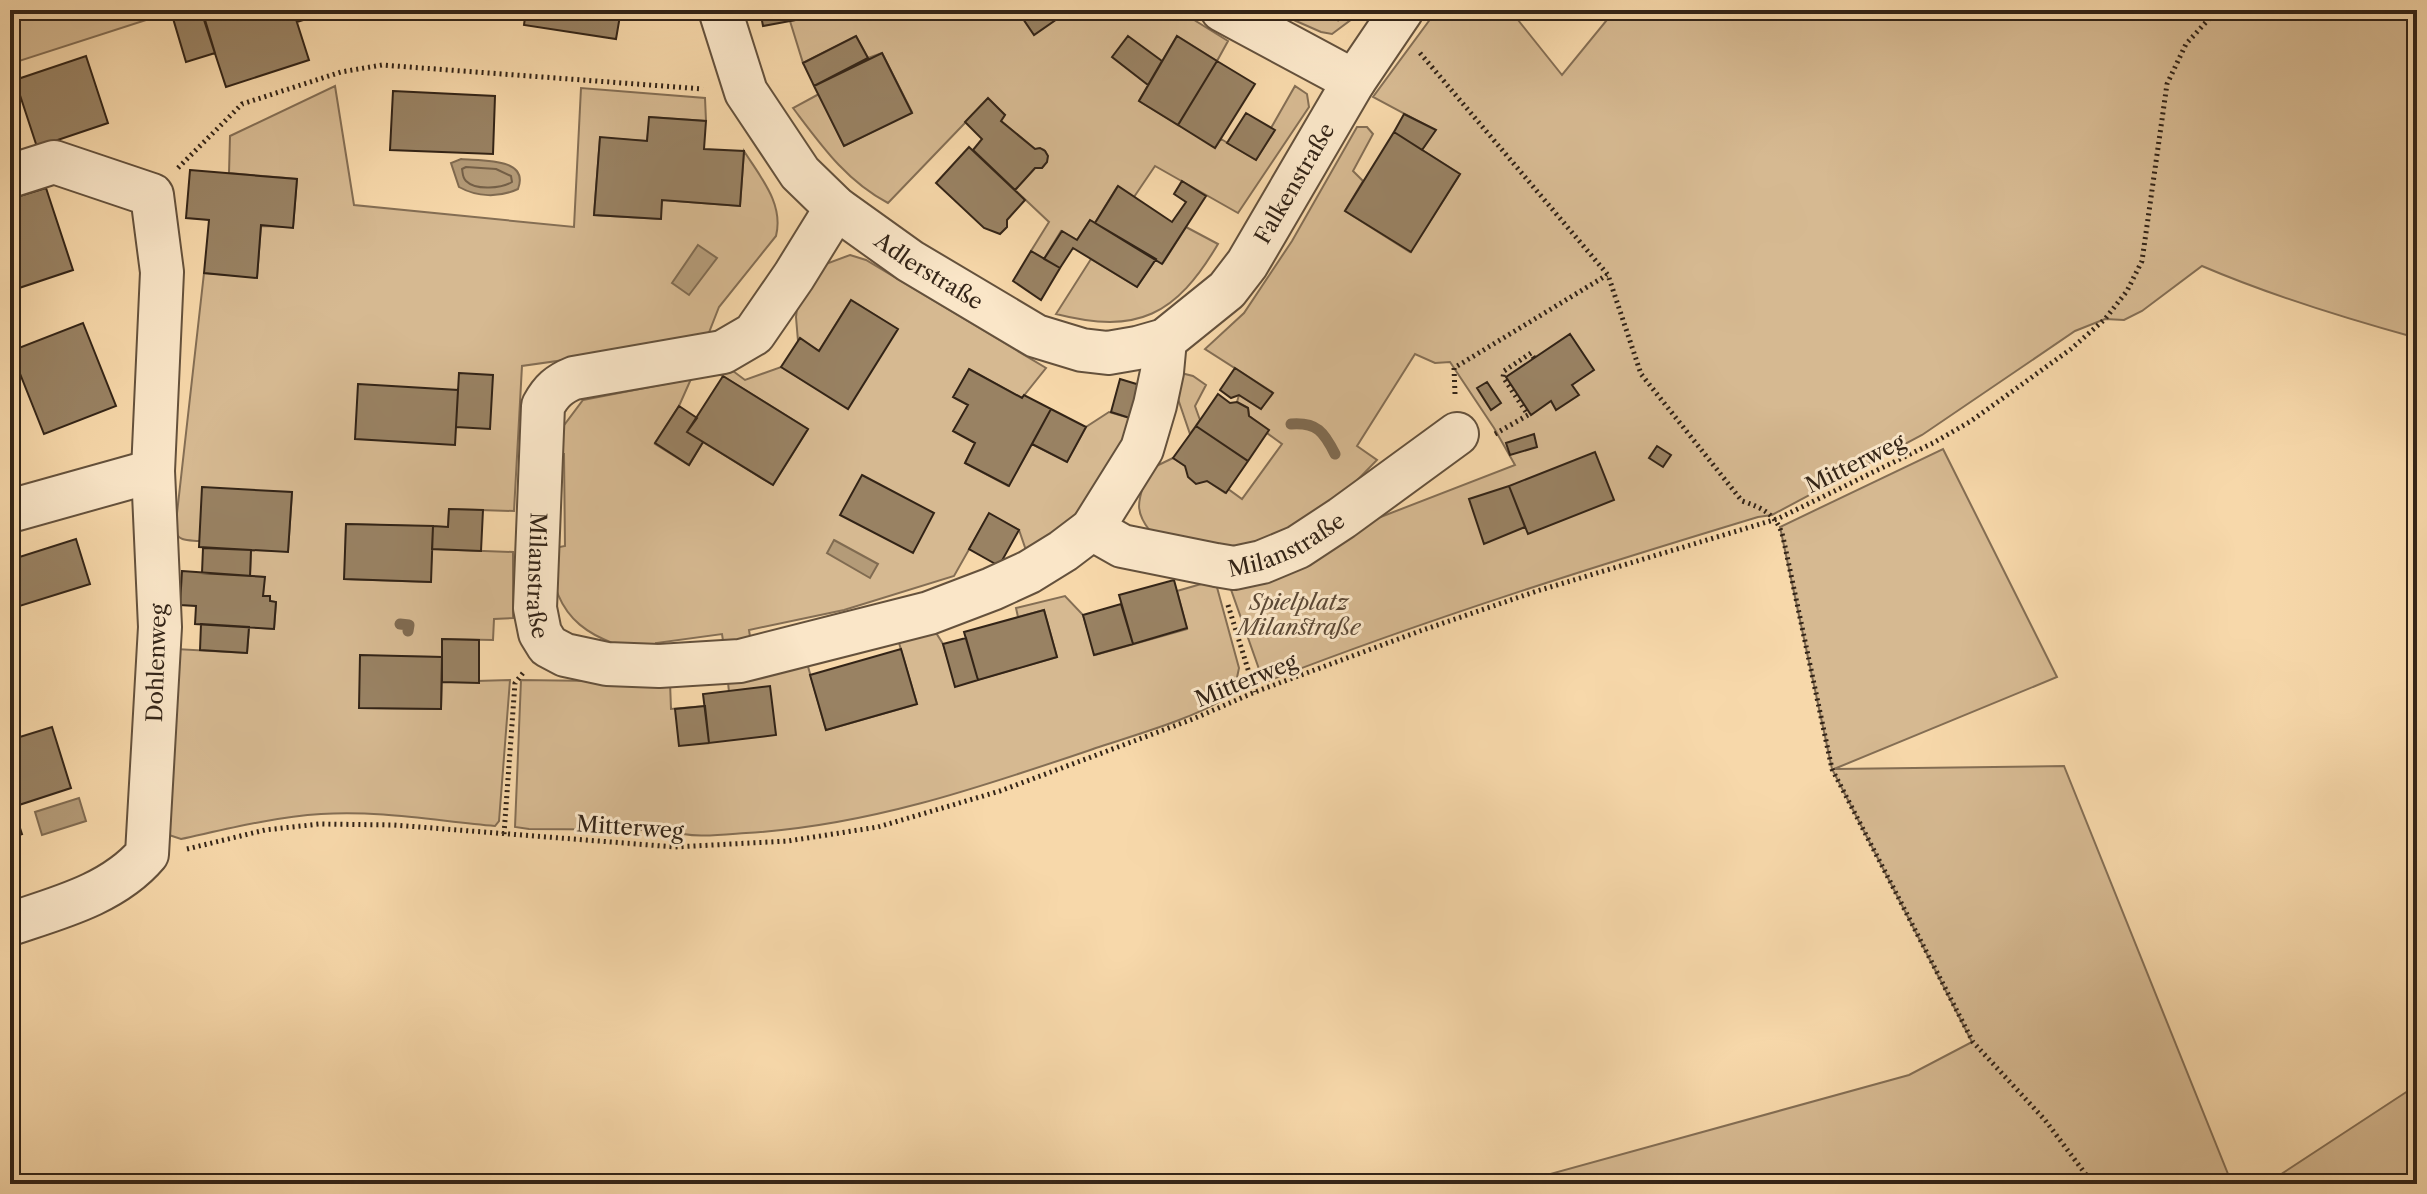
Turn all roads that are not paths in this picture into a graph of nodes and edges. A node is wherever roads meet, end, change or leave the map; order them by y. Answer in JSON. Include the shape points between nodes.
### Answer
{"nodes":[{"id":1,"x":720,"y":10,"type":"edge"},
{"id":2,"x":1222,"y":10,"type":"edge"},
{"id":3,"x":1398,"y":16,"type":"edge"},
{"id":4,"x":1354,"y":81,"type":"junction"},
{"id":5,"x":10,"y":176,"type":"edge"},
{"id":6,"x":836,"y":208,"type":"junction"},
{"id":7,"x":1165,"y":340,"type":"junction"},
{"id":8,"x":1457,"y":434,"type":"road end"},
{"id":9,"x":153,"y":471,"type":"junction"},
{"id":10,"x":10,"y":511,"type":"edge"},
{"id":11,"x":1092,"y":529,"type":"junction"},
{"id":12,"x":10,"y":924,"type":"edge"}],
"edges":[{"from":1,"to":6,"type":"street","name":"Adlerstraße","via":[[746,92],[800,173]]},
{"from":2,"to":4,"type":"street"},
{"from":3,"to":4,"type":"street","name":"Falkenstraße"},
{"from":4,"to":7,"type":"street","name":"Falkenstraße","via":[[1247,264],[1227,290]]},
{"from":5,"to":9,"type":"street","name":"Dohlenweg","via":[[54,162],[152,195],[162,272]]},
{"from":6,"to":7,"type":"street","name":"Adlerstraße","via":[[910,261],[1036,336],[1108,353]]},
{"from":6,"to":11,"type":"street","name":"Milanstraße","via":[[754,334],[723,352],[574,378],[558,384],[548,398],[543,406],[535,608],[548,646],[607,664],[740,661],[929,613],[1029,572]]},
{"from":7,"to":11,"type":"street","name":"Milanstraße","via":[[1158,394],[1142,449]]},
{"from":8,"to":11,"type":"street","name":"Milanstraße","via":[[1298,547],[1262,562],[1234,568],[1216,565],[1122,546]]},
{"from":9,"to":10,"type":"street"},
{"from":9,"to":12,"type":"street","name":"Dohlenweg","via":[[160,627],[147,854],[136,867],[83,899]]}]}
